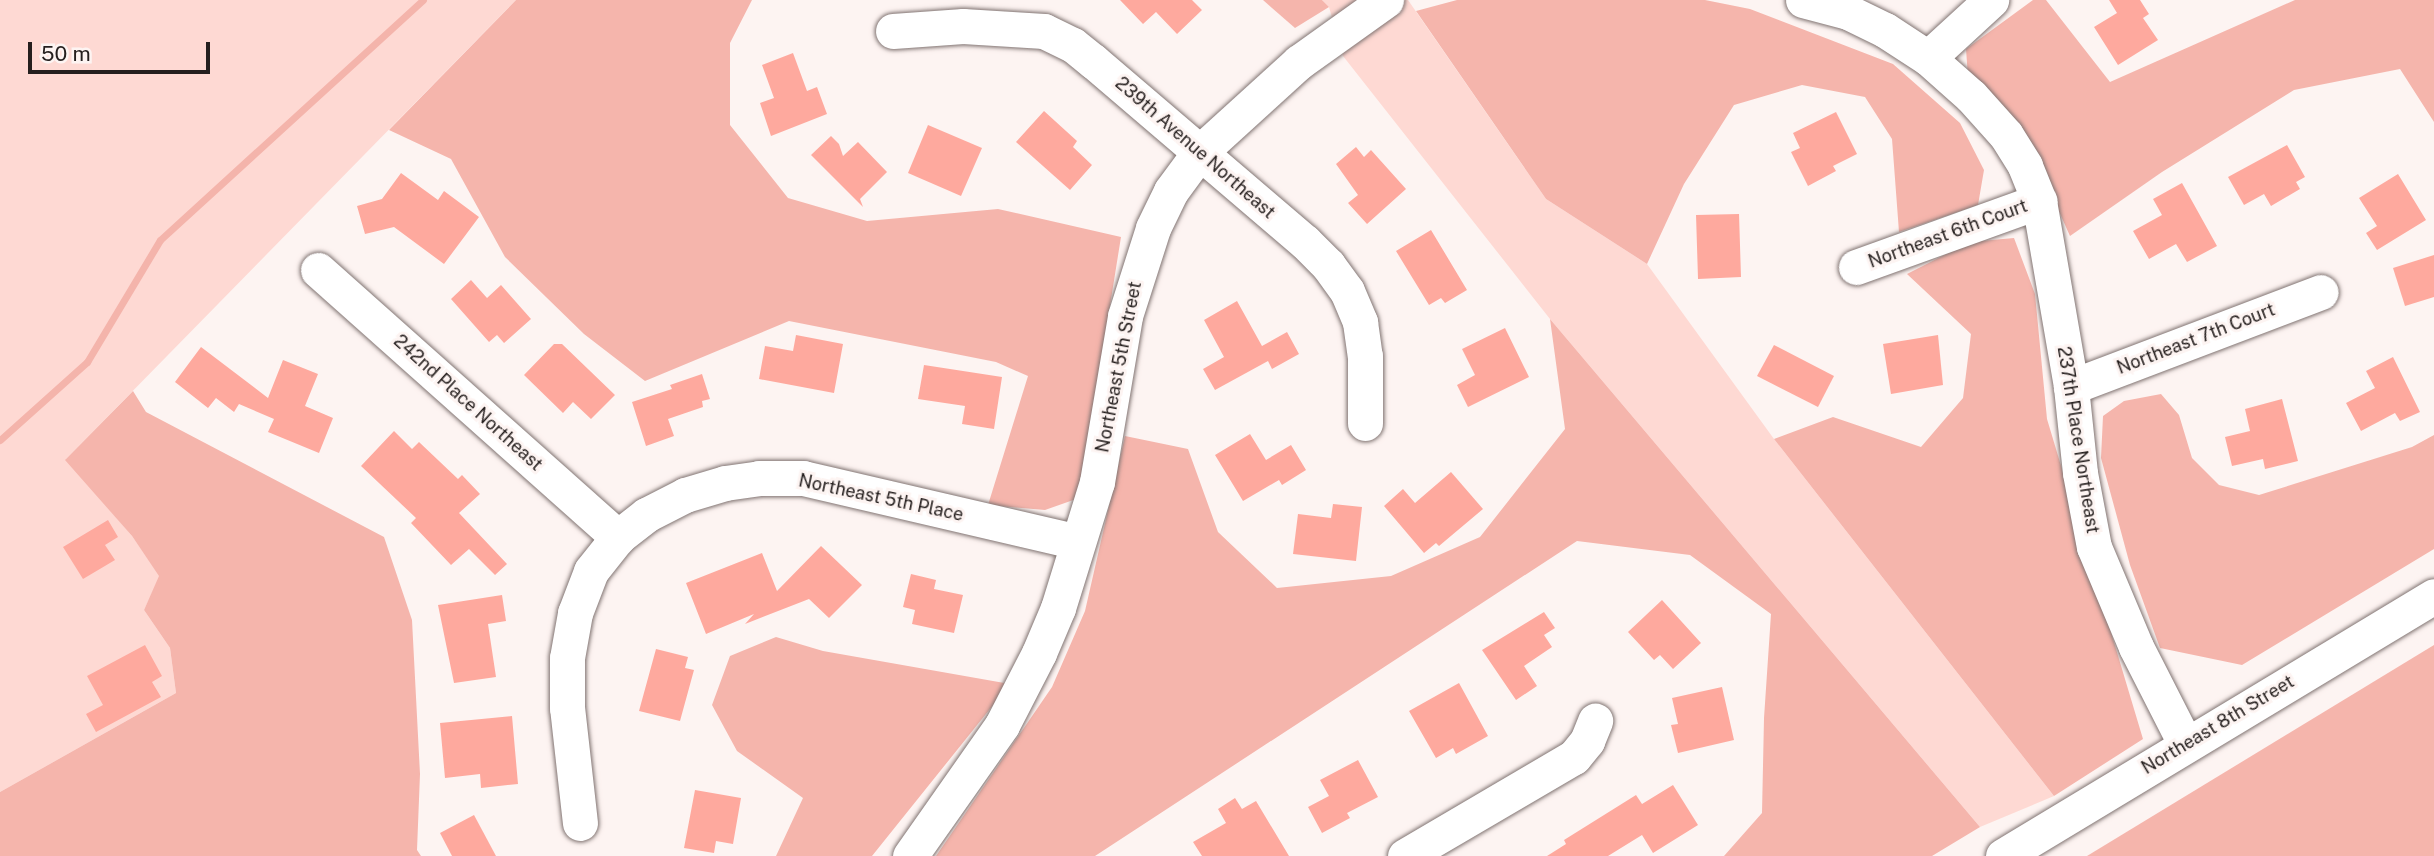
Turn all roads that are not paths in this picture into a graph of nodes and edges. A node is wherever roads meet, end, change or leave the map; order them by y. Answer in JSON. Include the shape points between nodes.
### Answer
{"nodes":[{"id":1,"x":1386,"y":0,"type":"edge"},
{"id":2,"x":1803,"y":0,"type":"edge"},
{"id":3,"x":1992,"y":0,"type":"edge"},
{"id":4,"x":893,"y":32,"type":"dead end"},
{"id":5,"x":1928,"y":58,"type":"junction"},
{"id":6,"x":1199,"y":153,"type":"junction"},
{"id":7,"x":2039,"y":201,"type":"junction"},
{"id":8,"x":1856,"y":268,"type":"dead end"},
{"id":9,"x":318,"y":270,"type":"dead end"},
{"id":10,"x":2321,"y":292,"type":"dead end"},
{"id":11,"x":2071,"y":387,"type":"junction"},
{"id":12,"x":1365,"y":423,"type":"dead end"},
{"id":13,"x":618,"y":537,"type":"junction"},
{"id":14,"x":1078,"y":542,"type":"junction"},
{"id":15,"x":2434,"y":596,"type":"edge"},
{"id":16,"x":1595,"y":721,"type":"dead end"},
{"id":17,"x":2185,"y":743,"type":"junction"},
{"id":18,"x":580,"y":823,"type":"dead end"},
{"id":19,"x":910,"y":856,"type":"edge"},
{"id":20,"x":1405,"y":856,"type":"edge"},
{"id":21,"x":2003,"y":856,"type":"edge"}],
"edges":[{"from":1,"to":6,"type":"street","name":"Northeast 5th Street","via":[[1299,62]]},
{"from":2,"to":5,"type":"street","via":[[1848,12]]},
{"from":3,"to":5,"type":"street"},
{"from":4,"to":6,"type":"street","name":"239th Avenue Northeast","via":[[963,26],[1044,31],[1093,61]]},
{"from":5,"to":7,"type":"street","via":[[2007,135]]},
{"from":6,"to":12,"type":"street","name":"239th Avenue Northeast","via":[[1305,242],[1347,291],[1360,322],[1365,356]]},
{"from":6,"to":14,"type":"street","name":"Northeast 5th Street","via":[[1165,204],[1138,271],[1125,316],[1097,482]]},
{"from":7,"to":8,"type":"street","name":"Northeast 6th Court"},
{"from":7,"to":11,"type":"street","name":"237th Place Northeast"},
{"from":9,"to":13,"type":"street","name":"242nd Place Northeast"},
{"from":10,"to":11,"type":"street","name":"Northeast 7th Court"},
{"from":11,"to":17,"type":"street","name":"237th Place Northeast","via":[[2094,547],[2136,647]]},
{"from":13,"to":14,"type":"street","name":"Northeast 5th Place","via":[[646,515],[685,495],[748,480],[803,478]]},
{"from":13,"to":18,"type":"street","name":"Northeast 5th Place","via":[[591,571],[575,613],[567,658],[567,708]]},
{"from":14,"to":19,"type":"street","name":"Northeast 5th Street","via":[[1058,608],[1002,724]]},
{"from":15,"to":17,"type":"street","name":"Northeast 8th Street"},
{"from":16,"to":20,"type":"street","via":[[1574,757]]},
{"from":17,"to":21,"type":"street","name":"Northeast 8th Street"}]}
